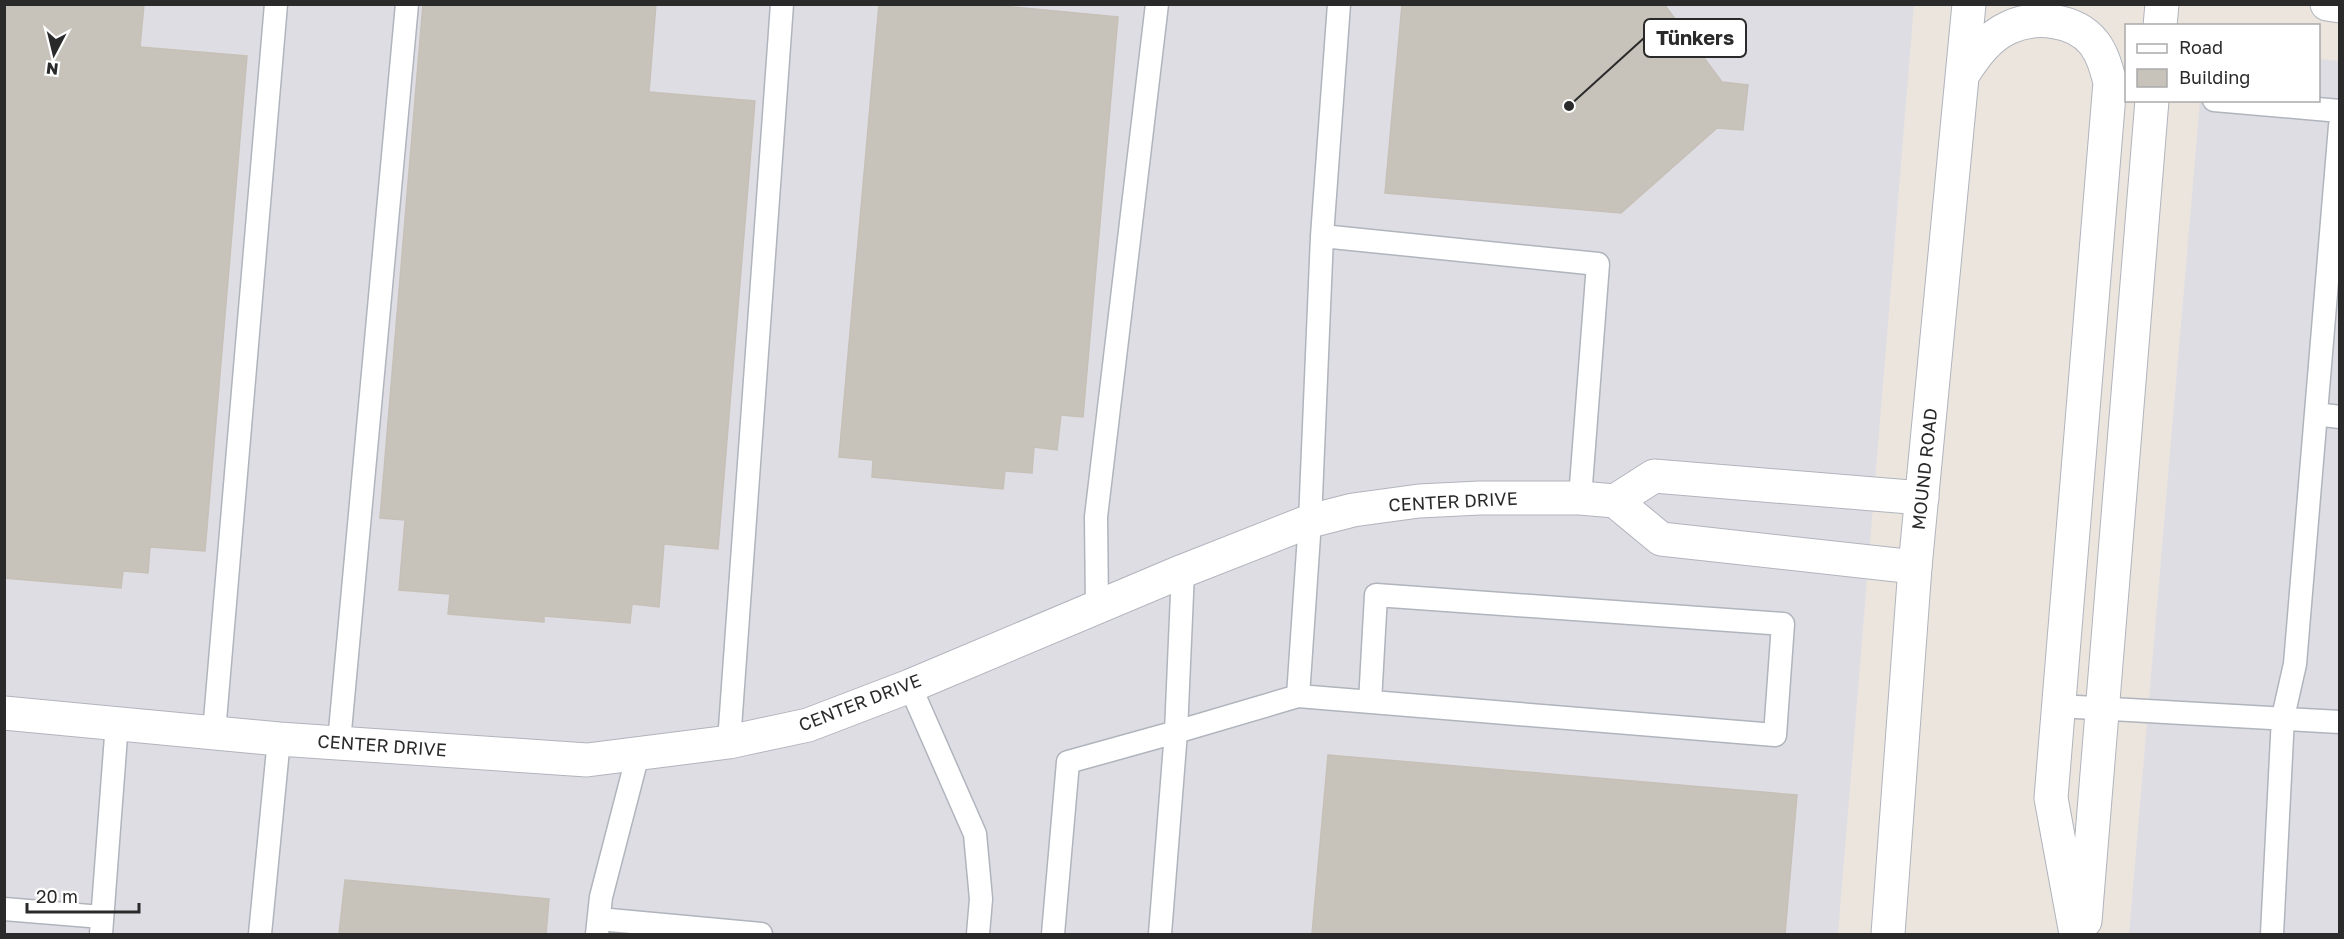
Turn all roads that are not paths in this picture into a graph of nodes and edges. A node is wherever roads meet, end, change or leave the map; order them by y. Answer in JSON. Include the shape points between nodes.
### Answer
{"nodes":[{"id":1,"x":276,"y":4,"type":"edge"},
{"id":2,"x":407,"y":4,"type":"edge"},
{"id":3,"x":782,"y":4,"type":"edge"},
{"id":4,"x":1157,"y":4,"type":"edge"},
{"id":5,"x":1339,"y":4,"type":"edge"},
{"id":6,"x":1969,"y":4,"type":"edge"},
{"id":7,"x":2162,"y":4,"type":"edge"},
{"id":8,"x":2327,"y":4,"type":"edge"},
{"id":9,"x":2340,"y":6,"type":"edge"},
{"id":10,"x":2160,"y":24,"type":"edge"},
{"id":11,"x":1963,"y":74,"type":"junction"},
{"id":12,"x":2118,"y":91,"type":"edge"},
{"id":13,"x":2152,"y":102,"type":"edge"},
{"id":14,"x":2237,"y":102,"type":"edge"},
{"id":15,"x":2340,"y":111,"type":"edge"},
{"id":16,"x":2340,"y":126,"type":"edge"},
{"id":17,"x":1322,"y":236,"type":"junction"},
{"id":18,"x":2316,"y":414,"type":"junction"},
{"id":19,"x":2340,"y":417,"type":"edge"},
{"id":20,"x":1580,"y":498,"type":"junction"},
{"id":21,"x":1922,"y":498,"type":"junction"},
{"id":22,"x":1615,"y":501,"type":"junction"},
{"id":23,"x":1311,"y":521,"type":"junction"},
{"id":24,"x":1915,"y":567,"type":"junction"},
{"id":25,"x":1183,"y":572,"type":"junction"},
{"id":26,"x":1098,"y":606,"type":"junction"},
{"id":27,"x":910,"y":686,"type":"junction"},
{"id":28,"x":1298,"y":696,"type":"junction"},
{"id":29,"x":1370,"y":702,"type":"junction"},
{"id":30,"x":2059,"y":706,"type":"junction"},
{"id":31,"x":2102,"y":708,"type":"junction"},
{"id":32,"x":4,"y":713,"type":"edge"},
{"id":33,"x":2283,"y":717,"type":"junction"},
{"id":34,"x":2340,"y":722,"type":"edge"},
{"id":35,"x":117,"y":723,"type":"junction"},
{"id":36,"x":214,"y":732,"type":"junction"},
{"id":37,"x":1176,"y":732,"type":"junction"},
{"id":38,"x":279,"y":739,"type":"junction"},
{"id":39,"x":339,"y":742,"type":"junction"},
{"id":40,"x":729,"y":742,"type":"junction"},
{"id":41,"x":638,"y":754,"type":"junction"},
{"id":42,"x":4,"y":909,"type":"edge"},
{"id":43,"x":101,"y":926,"type":"edge"},
{"id":44,"x":598,"y":927,"type":"edge"},
{"id":45,"x":261,"y":934,"type":"edge"},
{"id":46,"x":761,"y":934,"type":"edge"},
{"id":47,"x":978,"y":934,"type":"edge"},
{"id":48,"x":1053,"y":934,"type":"edge"},
{"id":49,"x":1160,"y":934,"type":"edge"},
{"id":50,"x":1888,"y":934,"type":"edge"},
{"id":51,"x":2076,"y":934,"type":"edge"},
{"id":52,"x":2084,"y":934,"type":"edge"},
{"id":53,"x":2272,"y":934,"type":"edge"}],
"edges":[{"from":1,"to":36,"type":"lane"},
{"from":2,"to":39,"type":"lane"},
{"from":3,"to":40,"type":"lane"},
{"from":4,"to":26,"type":"lane","via":[[1096,517]]},
{"from":5,"to":17,"type":"lane"},
{"from":6,"to":11,"type":"main road","name":"MOUND ROAD"},
{"from":7,"to":10,"type":"main road"},
{"from":8,"to":9,"type":"main road"},
{"from":11,"to":12,"type":"main road","via":[[1991,39],[2008,28],[2044,20],[2064,24],[2093,42],[2110,82]]},
{"from":11,"to":21,"type":"main road","name":"MOUND ROAD"},
{"from":12,"to":30,"type":"main road"},
{"from":13,"to":31,"type":"main road"},
{"from":14,"to":15,"type":"lane"},
{"from":16,"to":18,"type":"lane"},
{"from":17,"to":20,"type":"lane","via":[[1598,264]]},
{"from":17,"to":23,"type":"lane"},
{"from":18,"to":19,"type":"lane"},
{"from":18,"to":33,"type":"lane","via":[[2295,664]]},
{"from":20,"to":22,"type":"main road","name":"CENTER DRIVE"},
{"from":20,"to":23,"type":"main road","name":"CENTER DRIVE","via":[[1419,501],[1353,510]]},
{"from":21,"to":22,"type":"main road","via":[[1654,476]]},
{"from":21,"to":24,"type":"main road","name":"MOUND ROAD"},
{"from":22,"to":24,"type":"main road","via":[[1660,539]]},
{"from":23,"to":25,"type":"main road","name":"CENTER DRIVE"},
{"from":23,"to":28,"type":"lane"},
{"from":24,"to":50,"type":"main road","name":"MOUND ROAD"},
{"from":25,"to":26,"type":"main road","name":"CENTER DRIVE"},
{"from":25,"to":37,"type":"lane"},
{"from":26,"to":27,"type":"main road","name":"CENTER DRIVE"},
{"from":27,"to":40,"type":"main road","name":"CENTER DRIVE","via":[[808,725]]},
{"from":27,"to":47,"type":"lane","via":[[975,834],[981,899]]},
{"from":28,"to":29,"type":"lane"},
{"from":28,"to":37,"type":"lane"},
{"from":29,"to":29,"type":"lane","via":[[1775,735],[1783,624],[1376,595]]},
{"from":30,"to":31,"type":"lane"},
{"from":30,"to":51,"type":"main road","via":[[2051,798]]},
{"from":31,"to":33,"type":"lane"},
{"from":31,"to":52,"type":"main road"},
{"from":32,"to":35,"type":"main road","name":"CENTER DRIVE"},
{"from":33,"to":34,"type":"lane"},
{"from":33,"to":53,"type":"lane"},
{"from":35,"to":36,"type":"main road","name":"CENTER DRIVE"},
{"from":35,"to":43,"type":"lane"},
{"from":36,"to":38,"type":"main road","name":"CENTER DRIVE"},
{"from":37,"to":48,"type":"lane","via":[[1068,762]]},
{"from":37,"to":49,"type":"lane"},
{"from":38,"to":39,"type":"main road","name":"CENTER DRIVE"},
{"from":38,"to":45,"type":"lane"},
{"from":39,"to":41,"type":"main road","name":"CENTER DRIVE","via":[[588,760]]},
{"from":40,"to":41,"type":"main road","name":"CENTER DRIVE"},
{"from":41,"to":44,"type":"lane","via":[[601,897]]},
{"from":42,"to":43,"type":"lane"},
{"from":44,"to":46,"type":"lane"}]}
